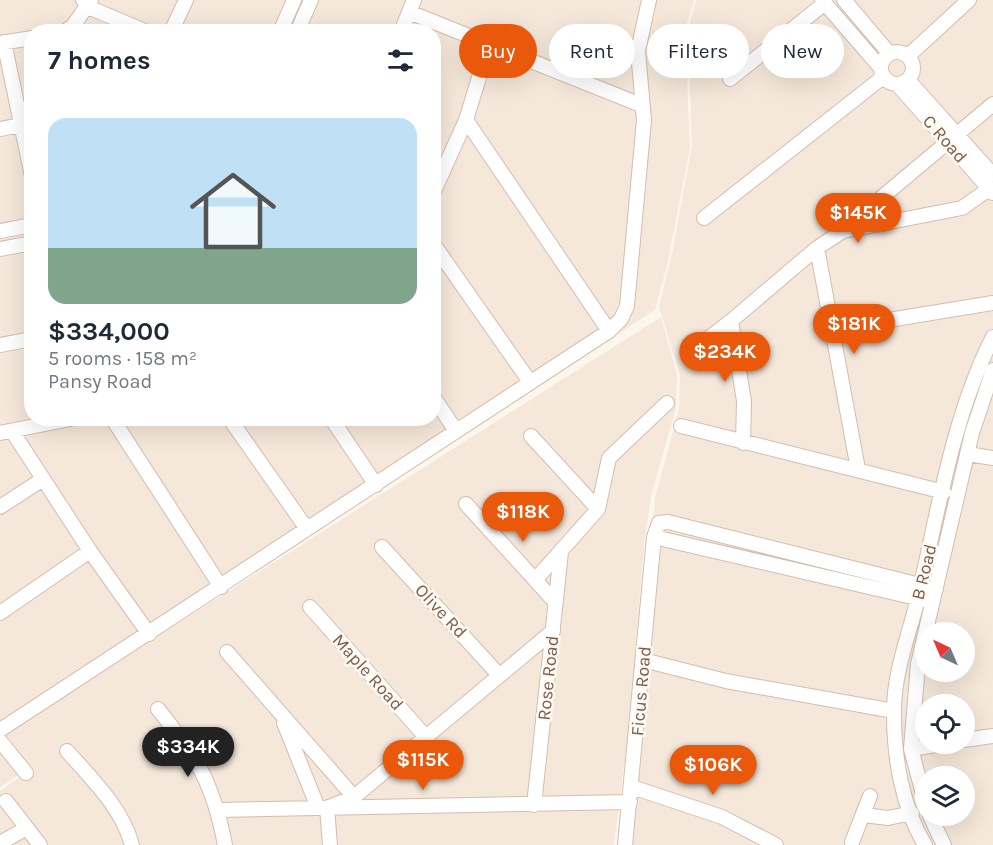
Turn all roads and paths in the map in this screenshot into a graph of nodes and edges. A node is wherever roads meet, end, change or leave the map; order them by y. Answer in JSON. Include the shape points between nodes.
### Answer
{"nodes":[{"id":1,"x":186,"y":0,"type":"edge"},
{"id":2,"x":294,"y":0,"type":"edge"},
{"id":3,"x":311,"y":0,"type":"edge"},
{"id":4,"x":843,"y":0,"type":"edge"},
{"id":5,"x":969,"y":0,"type":"edge"},
{"id":6,"x":645,"y":1,"type":"edge"},
{"id":7,"x":87,"y":2,"type":"edge"},
{"id":8,"x":823,"y":2,"type":"edge"},
{"id":9,"x":412,"y":6,"type":"edge"},
{"id":10,"x":75,"y":24,"type":"edge"},
{"id":11,"x":131,"y":24,"type":"edge"},
{"id":12,"x":175,"y":24,"type":"edge"},
{"id":13,"x":284,"y":24,"type":"edge"},
{"id":14,"x":300,"y":24,"type":"edge"},
{"id":15,"x":404,"y":24,"type":"edge"},
{"id":16,"x":459,"y":30,"type":"edge"},
{"id":17,"x":24,"y":39,"type":"edge"},
{"id":18,"x":2,"y":43,"type":"edge"},
{"id":19,"x":889,"y":53,"type":"junction"},
{"id":20,"x":908,"y":56,"type":"junction"},
{"id":21,"x":537,"y":64,"type":"edge"},
{"id":22,"x":882,"y":72,"type":"junction"},
{"id":23,"x":479,"y":78,"type":"edge"},
{"id":24,"x":730,"y":79,"type":"dead end"},
{"id":25,"x":903,"y":82,"type":"junction"},
{"id":26,"x":993,"y":104,"type":"edge"},
{"id":27,"x":641,"y":105,"type":"junction"},
{"id":28,"x":24,"y":114,"type":"edge"},
{"id":29,"x":466,"y":120,"type":"junction"},
{"id":30,"x":24,"y":125,"type":"edge"},
{"id":31,"x":0,"y":129,"type":"edge"},
{"id":32,"x":953,"y":139,"type":"junction"},
{"id":33,"x":441,"y":175,"type":"edge"},
{"id":34,"x":993,"y":175,"type":"edge"},
{"id":35,"x":991,"y":191,"type":"edge"},
{"id":36,"x":704,"y":218,"type":"dead end"},
{"id":37,"x":24,"y":226,"type":"edge"},
{"id":38,"x":0,"y":231,"type":"edge"},
{"id":39,"x":843,"y":231,"type":"junction"},
{"id":40,"x":24,"y":244,"type":"edge"},
{"id":41,"x":817,"y":248,"type":"junction"},
{"id":42,"x":0,"y":249,"type":"edge"},
{"id":43,"x":441,"y":255,"type":"edge"},
{"id":44,"x":993,"y":303,"type":"edge"},
{"id":45,"x":731,"y":321,"type":"junction"},
{"id":46,"x":834,"y":329,"type":"junction"},
{"id":47,"x":609,"y":331,"type":"junction"},
{"id":48,"x":993,"y":337,"type":"edge"},
{"id":49,"x":24,"y":340,"type":"edge"},
{"id":50,"x":0,"y":345,"type":"edge"},
{"id":51,"x":689,"y":353,"type":"dead end"},
{"id":52,"x":993,"y":370,"type":"edge"},
{"id":53,"x":530,"y":382,"type":"junction"},
{"id":54,"x":667,"y":403,"type":"dead end"},
{"id":55,"x":441,"y":408,"type":"edge"},
{"id":56,"x":36,"y":426,"type":"edge"},
{"id":57,"x":117,"y":426,"type":"edge"},
{"id":58,"x":235,"y":426,"type":"edge"},
{"id":59,"x":336,"y":426,"type":"edge"},
{"id":60,"x":681,"y":426,"type":"dead end"},
{"id":61,"x":456,"y":430,"type":"junction"},
{"id":62,"x":6,"y":432,"type":"edge"},
{"id":63,"x":531,"y":436,"type":"dead end"},
{"id":64,"x":743,"y":443,"type":"junction"},
{"id":65,"x":968,"y":454,"type":"junction"},
{"id":66,"x":993,"y":458,"type":"edge"},
{"id":67,"x":858,"y":469,"type":"junction"},
{"id":68,"x":43,"y":479,"type":"junction"},
{"id":69,"x":376,"y":485,"type":"junction"},
{"id":70,"x":944,"y":492,"type":"junction"},
{"id":71,"x":466,"y":504,"type":"dead end"},
{"id":72,"x":0,"y":507,"type":"edge"},
{"id":73,"x":598,"y":509,"type":"junction"},
{"id":74,"x":307,"y":530,"type":"junction"},
{"id":75,"x":382,"y":547,"type":"dead end"},
{"id":76,"x":90,"y":551,"type":"junction"},
{"id":77,"x":561,"y":552,"type":"junction"},
{"id":78,"x":535,"y":580,"type":"junction"},
{"id":79,"x":221,"y":587,"type":"junction"},
{"id":80,"x":919,"y":592,"type":"junction"},
{"id":81,"x":934,"y":595,"type":"junction"},
{"id":82,"x":556,"y":603,"type":"junction"},
{"id":83,"x":310,"y":607,"type":"dead end"},
{"id":84,"x":0,"y":613,"type":"edge"},
{"id":85,"x":553,"y":631,"type":"junction"},
{"id":86,"x":149,"y":634,"type":"junction"},
{"id":87,"x":227,"y":652,"type":"dead end"},
{"id":88,"x":644,"y":660,"type":"junction"},
{"id":89,"x":499,"y":675,"type":"junction"},
{"id":90,"x":158,"y":709,"type":"dead end"},
{"id":91,"x":894,"y":711,"type":"junction"},
{"id":92,"x":280,"y":712,"type":"junction"},
{"id":93,"x":0,"y":730,"type":"edge"},
{"id":94,"x":993,"y":736,"type":"edge"},
{"id":95,"x":426,"y":737,"type":"junction"},
{"id":96,"x":975,"y":738,"type":"edge"},
{"id":97,"x":0,"y":741,"type":"edge"},
{"id":98,"x":915,"y":748,"type":"edge"},
{"id":99,"x":911,"y":749,"type":"junction"},
{"id":100,"x":67,"y":751,"type":"dead end"},
{"id":101,"x":916,"y":766,"type":"edge"},
{"id":102,"x":26,"y":773,"type":"dead end"},
{"id":103,"x":632,"y":787,"type":"junction"},
{"id":104,"x":870,"y":796,"type":"dead end"},
{"id":105,"x":354,"y":797,"type":"junction"},
{"id":106,"x":6,"y":801,"type":"dead end"},
{"id":107,"x":630,"y":802,"type":"junction"},
{"id":108,"x":534,"y":805,"type":"junction"},
{"id":109,"x":323,"y":808,"type":"junction"},
{"id":110,"x":218,"y":810,"type":"junction"},
{"id":111,"x":912,"y":813,"type":"junction"},
{"id":112,"x":864,"y":814,"type":"junction"},
{"id":113,"x":935,"y":826,"type":"edge"},
{"id":114,"x":25,"y":829,"type":"junction"},
{"id":115,"x":852,"y":842,"type":"dead end"},
{"id":116,"x":0,"y":843,"type":"edge"},
{"id":117,"x":40,"y":845,"type":"edge"},
{"id":118,"x":132,"y":845,"type":"edge"},
{"id":119,"x":225,"y":845,"type":"edge"},
{"id":120,"x":330,"y":845,"type":"edge"},
{"id":121,"x":625,"y":845,"type":"edge"},
{"id":122,"x":776,"y":845,"type":"edge"},
{"id":123,"x":925,"y":845,"type":"edge"},
{"id":124,"x":944,"y":845,"type":"edge"}],
"edges":[{"from":1,"to":12,"type":"street"},
{"from":2,"to":13,"type":"street"},
{"from":3,"to":14,"type":"street"},
{"from":4,"to":19,"type":"street"},
{"from":5,"to":20,"type":"street"},
{"from":6,"to":27,"type":"street","via":[[638,51]]},
{"from":7,"to":10,"type":"street"},
{"from":7,"to":11,"type":"street"},
{"from":8,"to":22,"type":"street"},
{"from":8,"to":24,"type":"street"},
{"from":9,"to":15,"type":"street"},
{"from":9,"to":16,"type":"street"},
{"from":17,"to":18,"type":"street"},
{"from":18,"to":28,"type":"street"},
{"from":19,"to":20,"type":"street","via":[[900,51]]},
{"from":19,"to":22,"type":"street"},
{"from":20,"to":25,"type":"street","via":[[914,66]]},
{"from":21,"to":27,"type":"street"},
{"from":22,"to":25,"type":"street"},
{"from":22,"to":36,"type":"street"},
{"from":23,"to":29,"type":"street"},
{"from":25,"to":32,"type":"street","name":"C Road"},
{"from":26,"to":32,"type":"street"},
{"from":27,"to":47,"type":"street","via":[[645,120],[627,306]]},
{"from":29,"to":33,"type":"street"},
{"from":29,"to":47,"type":"street"},
{"from":30,"to":31,"type":"street"},
{"from":32,"to":34,"type":"street","name":"C Road"},
{"from":32,"to":35,"type":"street","name":"C Road"},
{"from":32,"to":39,"type":"street"},
{"from":35,"to":39,"type":"street","via":[[963,208]]},
{"from":37,"to":38,"type":"street"},
{"from":39,"to":41,"type":"street"},
{"from":40,"to":42,"type":"street"},
{"from":41,"to":45,"type":"street"},
{"from":41,"to":46,"type":"street"},
{"from":43,"to":53,"type":"street"},
{"from":44,"to":46,"type":"street"},
{"from":45,"to":51,"type":"street"},
{"from":45,"to":64,"type":"street","via":[[744,401]]},
{"from":46,"to":67,"type":"street"},
{"from":47,"to":53,"type":"street"},
{"from":48,"to":70,"type":"street","name":"B Road","via":[[968,393]]},
{"from":49,"to":50,"type":"street"},
{"from":52,"to":65,"type":"street","name":"B Road"},
{"from":53,"to":61,"type":"street"},
{"from":54,"to":73,"type":"street","via":[[609,458]]},
{"from":55,"to":61,"type":"street"},
{"from":56,"to":62,"type":"street"},
{"from":57,"to":79,"type":"street"},
{"from":58,"to":74,"type":"street"},
{"from":59,"to":69,"type":"street"},
{"from":60,"to":64,"type":"street"},
{"from":61,"to":69,"type":"street"},
{"from":62,"to":68,"type":"street"},
{"from":63,"to":73,"type":"street"},
{"from":64,"to":67,"type":"street"},
{"from":65,"to":66,"type":"street"},
{"from":65,"to":81,"type":"street","name":"B Road"},
{"from":67,"to":70,"type":"street"},
{"from":68,"to":72,"type":"street"},
{"from":68,"to":76,"type":"street"},
{"from":69,"to":74,"type":"street"},
{"from":70,"to":80,"type":"street","name":"B Road"},
{"from":71,"to":78,"type":"street"},
{"from":73,"to":77,"type":"street"},
{"from":74,"to":79,"type":"street"},
{"from":75,"to":89,"type":"street","name":"Olive Rd"},
{"from":76,"to":84,"type":"street"},
{"from":76,"to":86,"type":"street"},
{"from":77,"to":78,"type":"street"},
{"from":77,"to":82,"type":"street","name":"Rose Road"},
{"from":78,"to":82,"type":"street"},
{"from":79,"to":86,"type":"street"},
{"from":80,"to":81,"type":"street"},
{"from":80,"to":88,"type":"street","name":"Ficus Road","via":[[654,537]]},
{"from":80,"to":91,"type":"street","name":"B Road"},
{"from":81,"to":99,"type":"street","name":"B Road","via":[[918,664]]},
{"from":82,"to":85,"type":"street","name":"Rose Road"},
{"from":83,"to":95,"type":"street","name":"Maple Road"},
{"from":85,"to":89,"type":"street"},
{"from":85,"to":108,"type":"street","name":"Rose Road"},
{"from":86,"to":93,"type":"street"},
{"from":87,"to":92,"type":"street"},
{"from":88,"to":91,"type":"street","via":[[726,681]]},
{"from":88,"to":103,"type":"street","name":"Ficus Road"},
{"from":89,"to":95,"type":"street"},
{"from":90,"to":110,"type":"street","via":[[189,747],[210,784]]},
{"from":91,"to":111,"type":"street","name":"B Road","via":[[897,764]]},
{"from":92,"to":105,"type":"street"},
{"from":92,"to":109,"type":"street"},
{"from":94,"to":96,"type":"street"},
{"from":95,"to":105,"type":"street"},
{"from":97,"to":102,"type":"street"},
{"from":98,"to":99,"type":"street"},
{"from":99,"to":101,"type":"street","name":"B Road"},
{"from":100,"to":118,"type":"street","via":[[104,793],[128,831]]},
{"from":103,"to":107,"type":"street","name":"Ficus Road"},
{"from":103,"to":122,"type":"street","via":[[722,817]]},
{"from":104,"to":112,"type":"street"},
{"from":105,"to":109,"type":"street"},
{"from":106,"to":114,"type":"street"},
{"from":107,"to":108,"type":"street"},
{"from":107,"to":121,"type":"street","name":"Ficus Road"},
{"from":108,"to":109,"type":"street"},
{"from":109,"to":110,"type":"street"},
{"from":109,"to":120,"type":"street"},
{"from":110,"to":119,"type":"street"},
{"from":111,"to":112,"type":"street","via":[[888,818]]},
{"from":111,"to":123,"type":"street","name":"B Road"},
{"from":112,"to":115,"type":"street"},
{"from":113,"to":124,"type":"street"},
{"from":114,"to":116,"type":"street"},
{"from":114,"to":117,"type":"street"}]}
